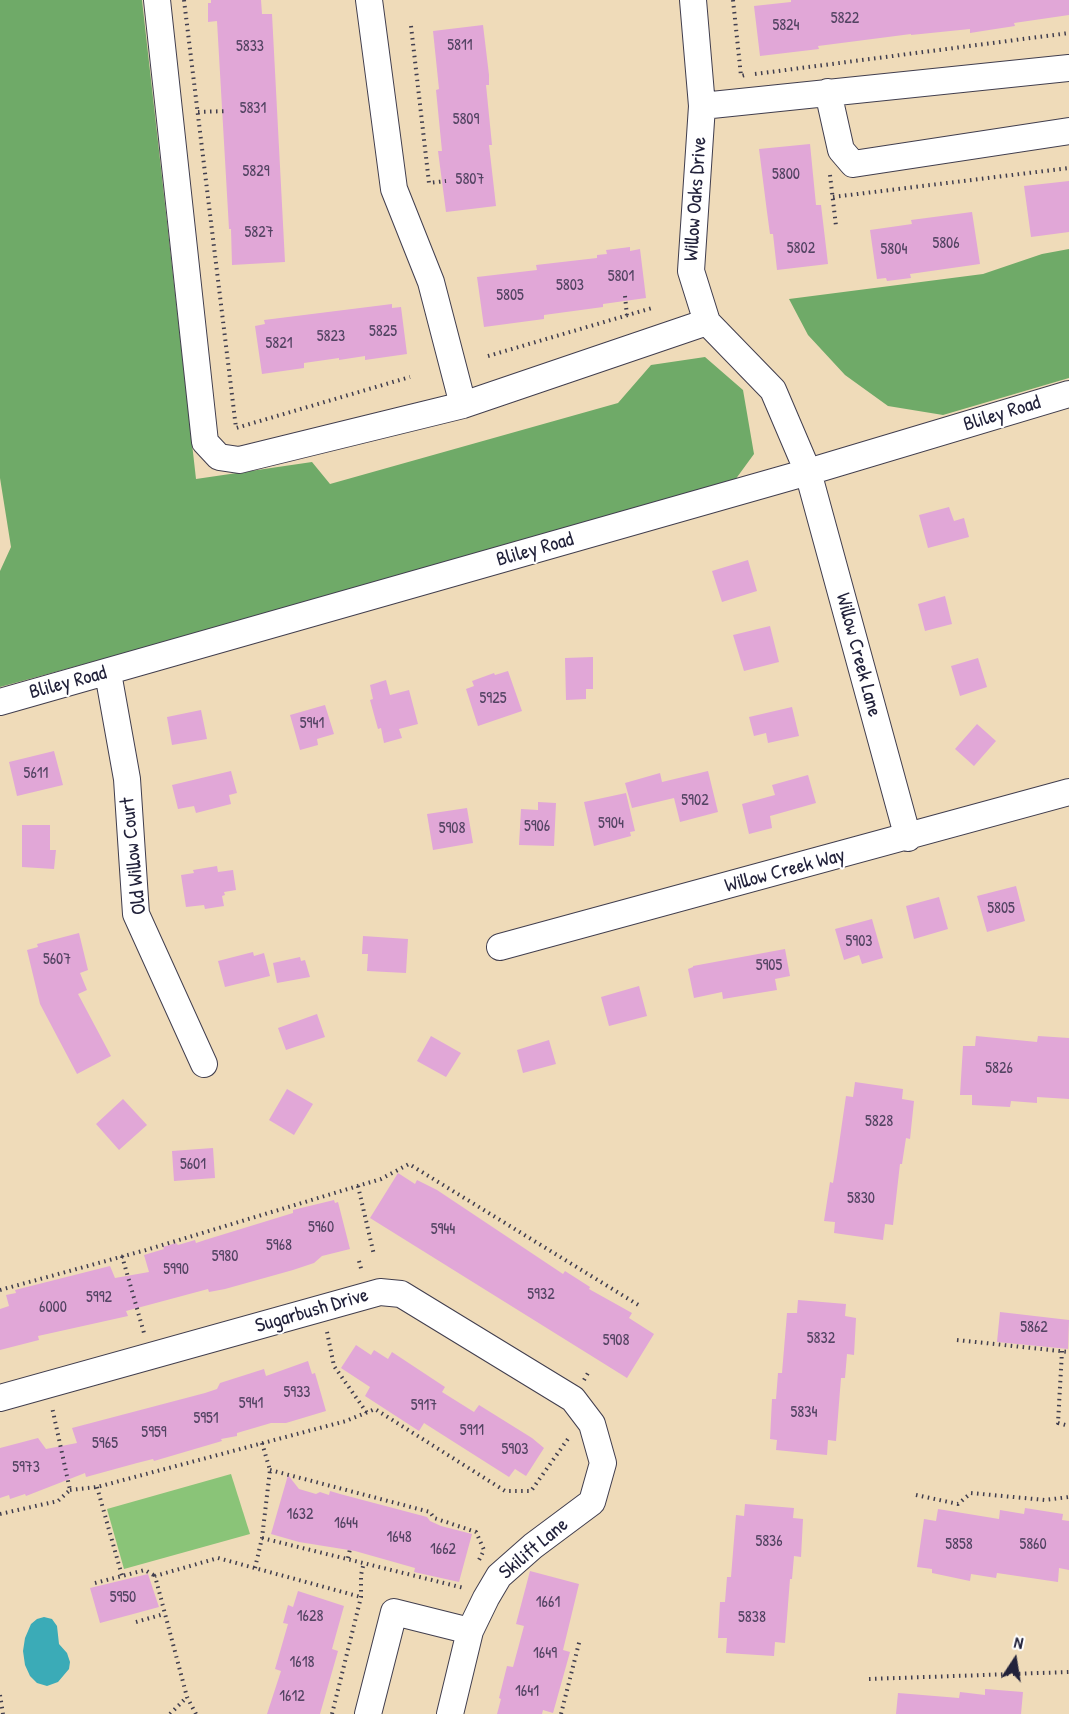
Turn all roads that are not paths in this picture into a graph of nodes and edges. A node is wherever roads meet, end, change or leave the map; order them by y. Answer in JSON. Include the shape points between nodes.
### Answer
{"nodes":[{"id":1,"x":157,"y":0,"type":"edge"},
{"id":2,"x":369,"y":0,"type":"edge"},
{"id":3,"x":693,"y":0,"type":"edge"},
{"id":4,"x":1069,"y":68,"type":"edge"},
{"id":5,"x":828,"y":92,"type":"junction"},
{"id":6,"x":702,"y":106,"type":"junction"},
{"id":7,"x":1069,"y":131,"type":"edge"},
{"id":8,"x":707,"y":322,"type":"junction"},
{"id":9,"x":1069,"y":394,"type":"edge"},
{"id":10,"x":463,"y":405,"type":"junction"},
{"id":11,"x":808,"y":472,"type":"junction"},
{"id":12,"x":108,"y":673,"type":"junction"},
{"id":13,"x":0,"y":702,"type":"edge"},
{"id":14,"x":1069,"y":792,"type":"edge"},
{"id":15,"x":908,"y":838,"type":"junction"},
{"id":16,"x":500,"y":947,"type":"dead end"},
{"id":17,"x":204,"y":1064,"type":"dead end"},
{"id":18,"x":0,"y":1398,"type":"edge"},
{"id":19,"x":581,"y":1430,"type":"joint"},
{"id":20,"x":470,"y":1631,"type":"junction"},
{"id":21,"x":368,"y":1714,"type":"edge"},
{"id":22,"x":450,"y":1714,"type":"edge"}],
"edges":[{"from":1,"to":10,"type":"street","via":[[204,442],[219,458],[238,460]]},
{"from":2,"to":10,"type":"street","via":[[394,189],[431,282]]},
{"from":3,"to":6,"type":"street","name":"Willow Oaks Drive"},
{"from":4,"to":5,"type":"street"},
{"from":5,"to":6,"type":"street"},
{"from":5,"to":7,"type":"street","via":[[841,150],[853,164]]},
{"from":6,"to":8,"type":"street","name":"Willow Oaks Drive","via":[[691,271]]},
{"from":8,"to":10,"type":"street"},
{"from":8,"to":11,"type":"street","name":"Willow Oaks Drive","via":[[773,390]]},
{"from":9,"to":11,"type":"street","name":"Bliley Road"},
{"from":11,"to":12,"type":"street","name":"Bliley Road"},
{"from":11,"to":15,"type":"street","name":"Willow Creek Lane"},
{"from":12,"to":13,"type":"street","name":"Bliley Road"},
{"from":12,"to":17,"type":"street","name":"Old Willow Court","via":[[127,779],[136,914]]},
{"from":14,"to":15,"type":"street","name":"Willow Creek Way"},
{"from":15,"to":16,"type":"street","name":"Willow Creek Way"},
{"from":18,"to":19,"type":"street","name":"Sugarbush Drive","via":[[380,1292],[401,1294],[573,1399]]},
{"from":19,"to":20,"type":"street","name":"Skilift Lane","via":[[603,1463],[592,1502],[499,1576]]},
{"from":20,"to":21,"type":"street","via":[[394,1612]]},
{"from":20,"to":22,"type":"street","name":"Skilift Lane"}]}
